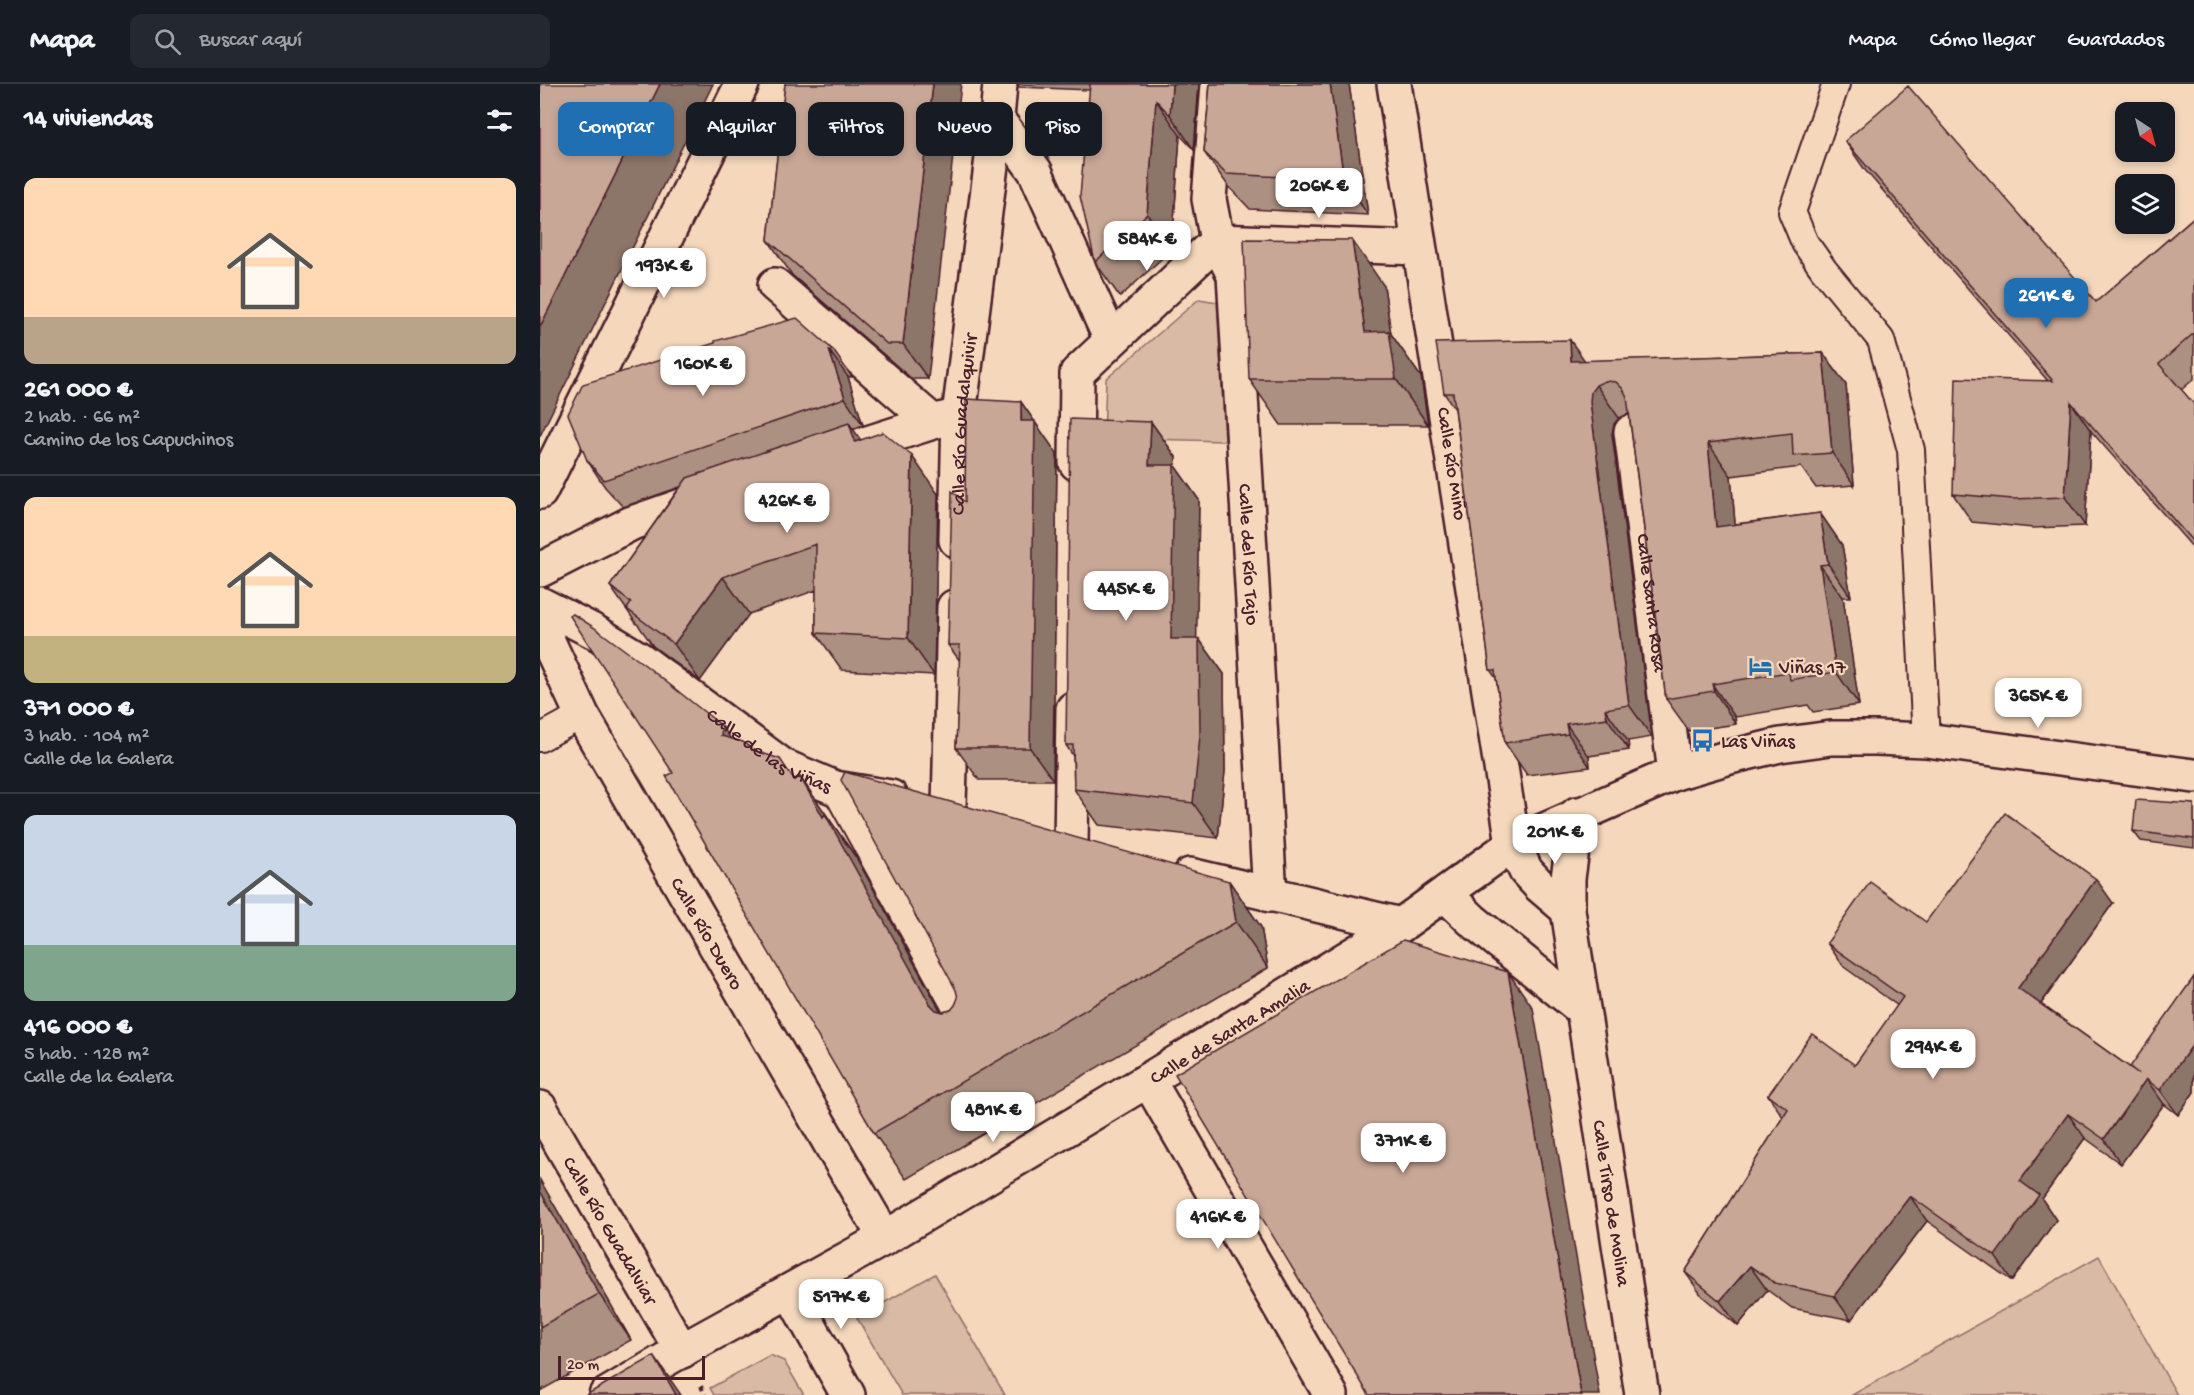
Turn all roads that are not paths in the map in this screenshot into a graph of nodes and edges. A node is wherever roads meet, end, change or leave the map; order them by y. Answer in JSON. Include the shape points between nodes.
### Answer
{"nodes":[{"id":1,"x":742,"y":84,"type":"edge"},
{"id":2,"x":1000,"y":84,"type":"edge"},
{"id":3,"x":1218,"y":84,"type":"edge"},
{"id":4,"x":1394,"y":84,"type":"edge"},
{"id":5,"x":1836,"y":84,"type":"edge"},
{"id":6,"x":998,"y":102,"type":"edge"},
{"id":7,"x":1013,"y":141,"type":"edge"},
{"id":8,"x":991,"y":156,"type":"edge"},
{"id":9,"x":1217,"y":242,"type":"junction"},
{"id":10,"x":1419,"y":248,"type":"junction"},
{"id":11,"x":775,"y":285,"type":"edge"},
{"id":12,"x":1112,"y":340,"type":"junction"},
{"id":13,"x":946,"y":419,"type":"junction"},
{"id":14,"x":1631,"y":432,"type":"edge"},
{"id":15,"x":814,"y":460,"type":"edge"},
{"id":16,"x":728,"y":490,"type":"edge"},
{"id":17,"x":1076,"y":491,"type":"edge"},
{"id":18,"x":540,"y":492,"type":"edge"},
{"id":19,"x":540,"y":570,"type":"edge"},
{"id":20,"x":540,"y":604,"type":"edge"},
{"id":21,"x":540,"y":624,"type":"edge"},
{"id":22,"x":1073,"y":680,"type":"edge"},
{"id":23,"x":582,"y":715,"type":"junction"},
{"id":24,"x":540,"y":738,"type":"edge"},
{"id":25,"x":1926,"y":740,"type":"junction"},
{"id":26,"x":1675,"y":773,"type":"junction"},
{"id":27,"x":2194,"y":776,"type":"edge"},
{"id":28,"x":835,"y":788,"type":"junction"},
{"id":29,"x":949,"y":806,"type":"junction"},
{"id":30,"x":1577,"y":814,"type":"junction"},
{"id":31,"x":982,"y":817,"type":"edge"},
{"id":32,"x":1038,"y":835,"type":"edge"},
{"id":33,"x":1514,"y":844,"type":"junction"},
{"id":34,"x":1071,"y":846,"type":"junction"},
{"id":35,"x":1104,"y":854,"type":"edge"},
{"id":36,"x":1159,"y":868,"type":"edge"},
{"id":37,"x":1444,"y":894,"type":"junction"},
{"id":38,"x":1270,"y":895,"type":"junction"},
{"id":39,"x":1568,"y":910,"type":"junction"},
{"id":40,"x":1401,"y":926,"type":"junction"},
{"id":41,"x":1583,"y":1010,"type":"junction"},
{"id":42,"x":975,"y":1043,"type":"edge"},
{"id":43,"x":1148,"y":1080,"type":"junction"},
{"id":44,"x":540,"y":1108,"type":"edge"},
{"id":45,"x":885,"y":1238,"type":"junction"},
{"id":46,"x":790,"y":1291,"type":"junction"},
{"id":47,"x":682,"y":1351,"type":"junction"},
{"id":48,"x":606,"y":1395,"type":"edge"},
{"id":49,"x":848,"y":1395,"type":"edge"},
{"id":50,"x":1331,"y":1395,"type":"edge"},
{"id":51,"x":1642,"y":1395,"type":"edge"}],
"edges":[{"from":1,"to":18,"type":"street"},
{"from":2,"to":6,"type":"street","name":"Calle Río Guadalquivir"},
{"from":3,"to":9,"type":"street","name":"Calle del Río Tajo","via":[[1209,199]]},
{"from":4,"to":10,"type":"street","name":"Calle Río Miño"},
{"from":5,"to":25,"type":"lane","via":[[1792,212],[1805,243],[1881,340],[1911,450]]},
{"from":7,"to":12,"type":"street","via":[[1035,171]]},
{"from":8,"to":13,"type":"street","name":"Calle Río Guadalquivir"},
{"from":9,"to":10,"type":"street"},
{"from":9,"to":12,"type":"street"},
{"from":9,"to":38,"type":"street","name":"Calle del Río Tajo","via":[[1234,275]]},
{"from":10,"to":33,"type":"street","name":"Calle Río Miño"},
{"from":11,"to":13,"type":"street"},
{"from":12,"to":17,"type":"street","via":[[1077,373]]},
{"from":13,"to":15,"type":"street"},
{"from":13,"to":29,"type":"street","name":"Calle Río Guadalquivir","via":[[955,575]]},
{"from":14,"to":26,"type":"street","name":"Calle Santa Rosa"},
{"from":16,"to":19,"type":"street","via":[[632,524]]},
{"from":20,"to":28,"type":"street","name":"Calle de las Viñas","via":[[638,658],[783,766]]},
{"from":21,"to":23,"type":"street","name":"Calle Río Duero"},
{"from":22,"to":34,"type":"street"},
{"from":23,"to":24,"type":"lane"},
{"from":23,"to":45,"type":"street","name":"Calle Río Duero"},
{"from":25,"to":26,"type":"street","name":"Calle de Santa Amalia","via":[[1831,738],[1780,745]]},
{"from":25,"to":27,"type":"street","name":"Calle de Santa Amalia"},
{"from":26,"to":30,"type":"street","name":"Calle de Santa Amalia"},
{"from":28,"to":29,"type":"street","name":"Calle de las Viñas"},
{"from":28,"to":42,"type":"lane"},
{"from":29,"to":31,"type":"street","name":"Calle de las Viñas"},
{"from":30,"to":33,"type":"street","name":"Calle de Santa Amalia"},
{"from":30,"to":39,"type":"street","name":"Calle Tirso de Molina"},
{"from":32,"to":34,"type":"street"},
{"from":33,"to":37,"type":"street","name":"Calle de Santa Amalia"},
{"from":33,"to":39,"type":"street","via":[[1526,871]]},
{"from":34,"to":35,"type":"street"},
{"from":36,"to":38,"type":"street"},
{"from":37,"to":40,"type":"street","name":"Calle de Santa Amalia"},
{"from":37,"to":41,"type":"street"},
{"from":38,"to":40,"type":"street"},
{"from":39,"to":41,"type":"street","name":"Calle Tirso de Molina"},
{"from":40,"to":43,"type":"street","name":"Calle de Santa Amalia"},
{"from":41,"to":51,"type":"street","name":"Calle Tirso de Molina"},
{"from":43,"to":45,"type":"street","name":"Calle de Santa Amalia"},
{"from":43,"to":50,"type":"street"},
{"from":44,"to":47,"type":"street","name":"Calle Río Guadalviar"},
{"from":45,"to":46,"type":"street","name":"Calle de Santa Amalia"},
{"from":46,"to":47,"type":"street","name":"Calle de Santa Amalia"},
{"from":46,"to":49,"type":"street"},
{"from":47,"to":48,"type":"street","name":"Calle de Santa Amalia"}]}
